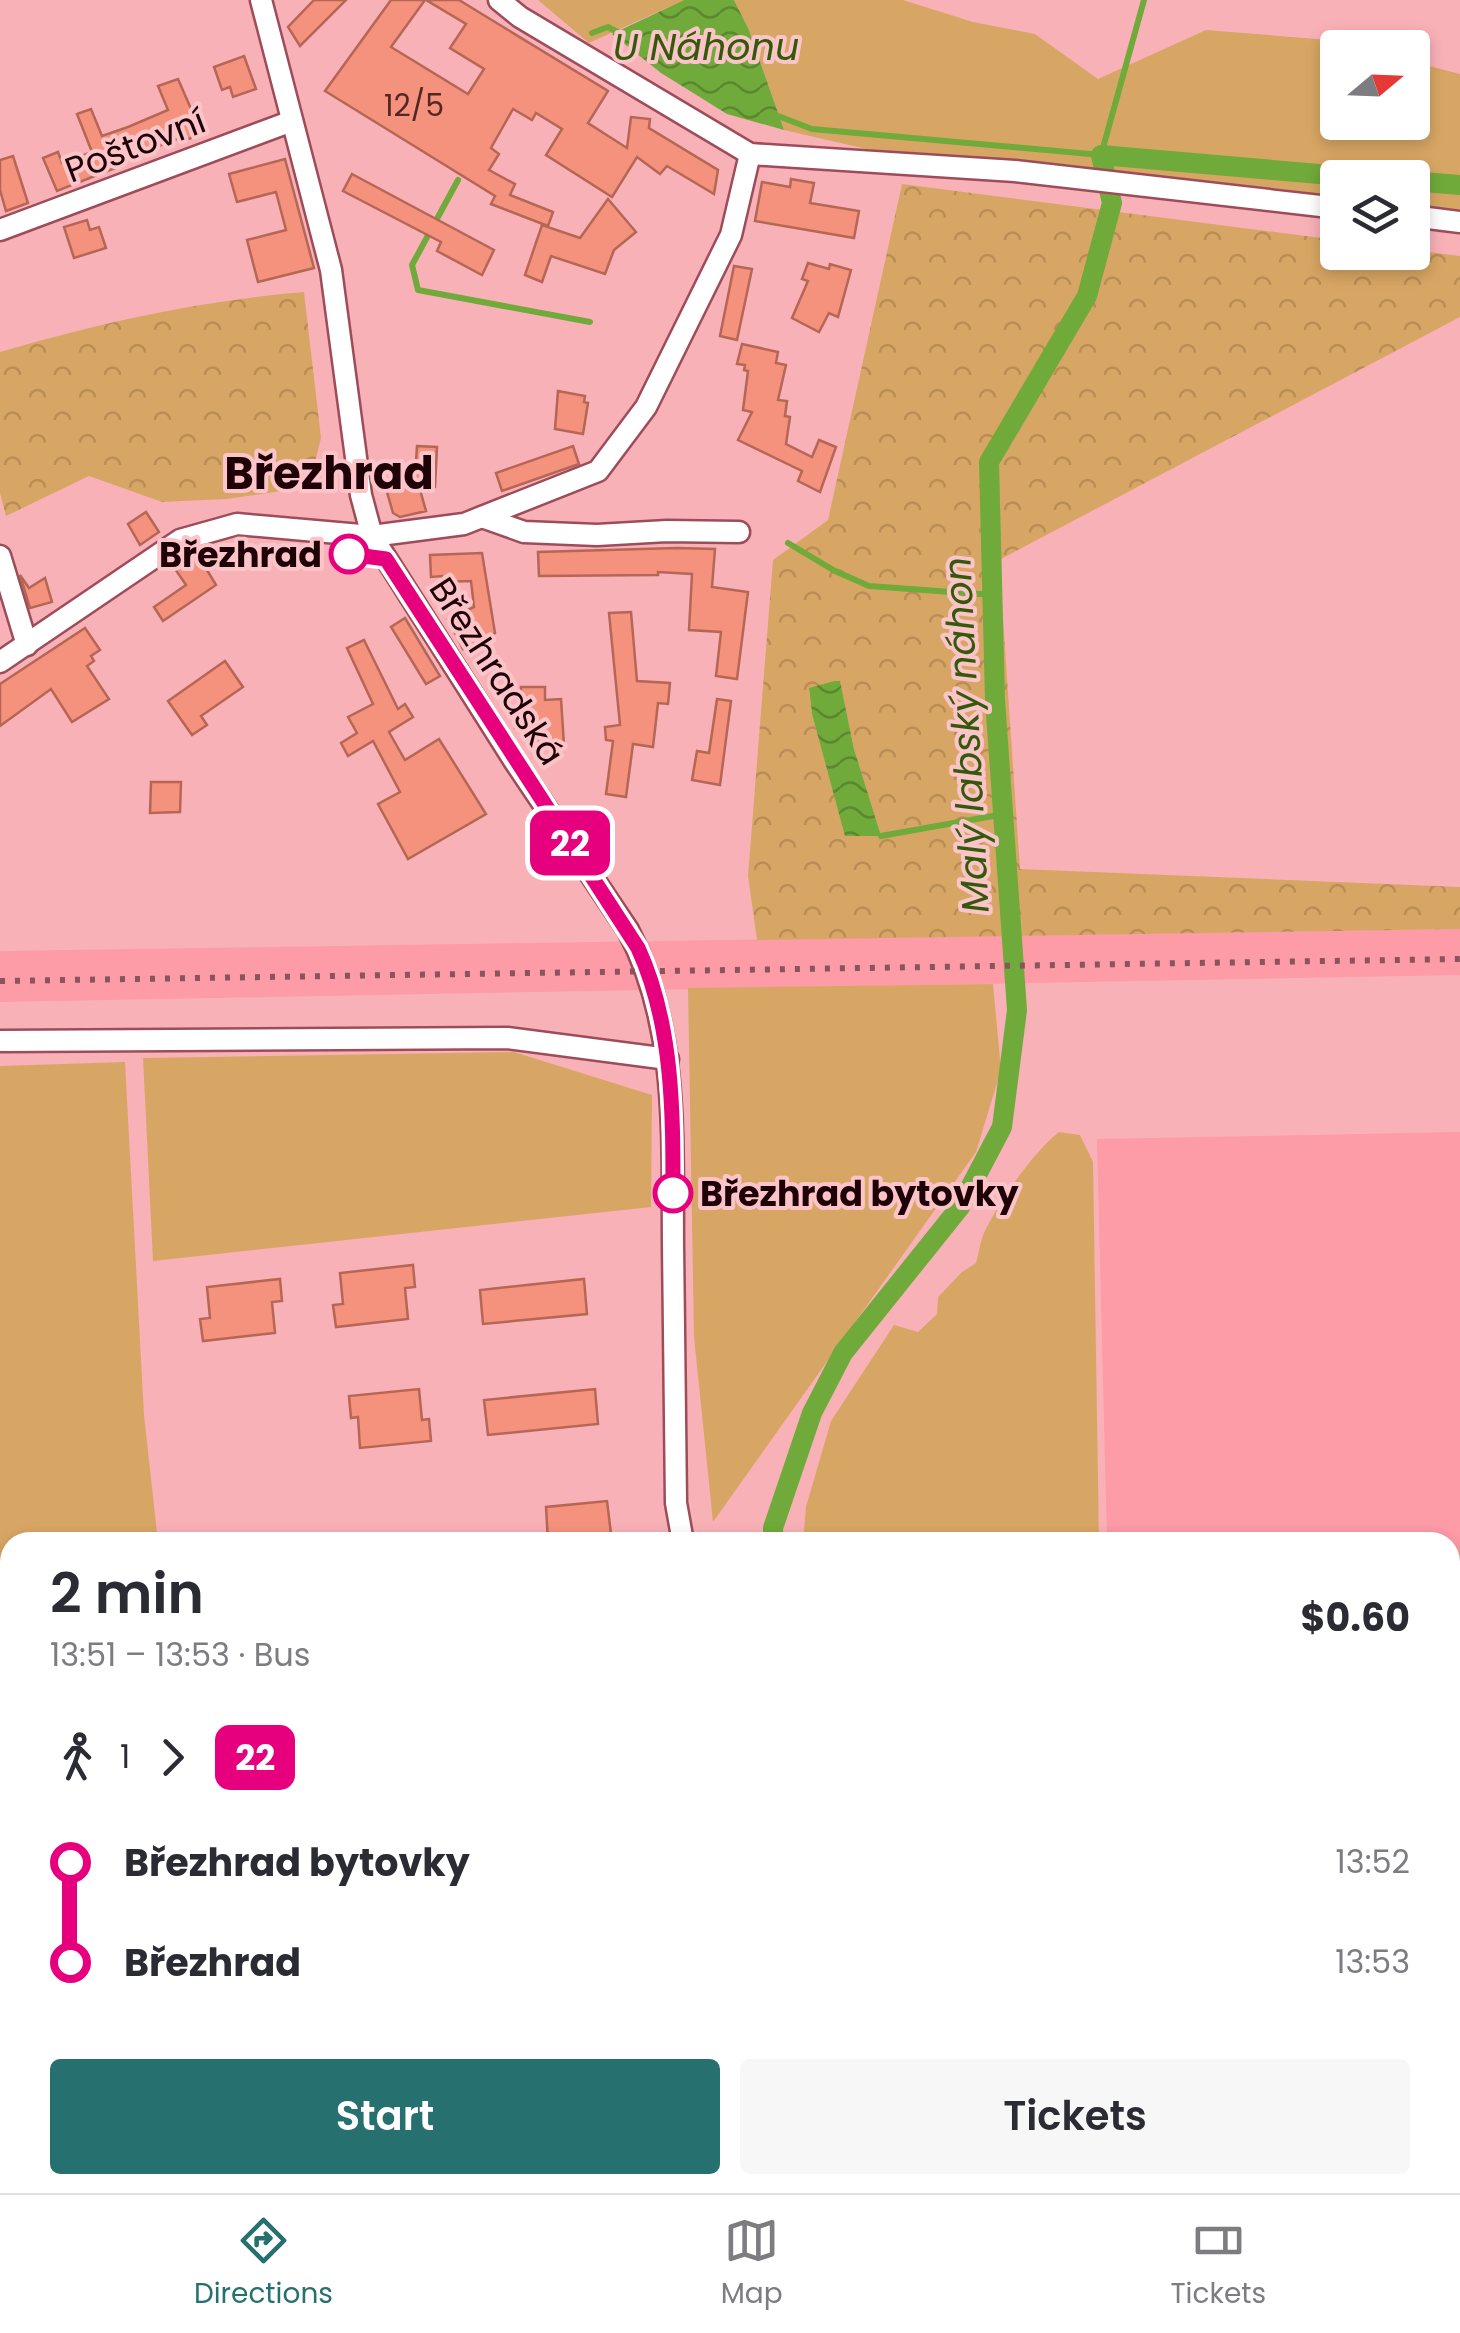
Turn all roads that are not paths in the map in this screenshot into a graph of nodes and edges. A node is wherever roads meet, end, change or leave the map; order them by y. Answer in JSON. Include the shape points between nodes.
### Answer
{"nodes":[{"id":1,"x":261,"y":0,"type":"edge"},
{"id":2,"x":498,"y":0,"type":"edge"},
{"id":3,"x":292,"y":120,"type":"junction"},
{"id":4,"x":750,"y":154,"type":"junction"},
{"id":5,"x":1320,"y":206,"type":"edge"},
{"id":6,"x":1430,"y":218,"type":"edge"},
{"id":7,"x":1460,"y":222,"type":"edge"},
{"id":8,"x":0,"y":230,"type":"edge"},
{"id":9,"x":482,"y":517,"type":"junction"},
{"id":10,"x":739,"y":532,"type":"dead end"},
{"id":11,"x":372,"y":536,"type":"junction"},
{"id":12,"x":0,"y":556,"type":"edge"},
{"id":13,"x":27,"y":646,"type":"junction"},
{"id":14,"x":0,"y":662,"type":"edge"},
{"id":15,"x":0,"y":1041,"type":"edge"},
{"id":16,"x":668,"y":1059,"type":"junction"},
{"id":17,"x":681,"y":1532,"type":"edge"}],
"edges":[{"from":1,"to":3,"type":"street","name":"Březhradská"},
{"from":2,"to":4,"type":"street"},
{"from":3,"to":8,"type":"street","name":"Poštovní"},
{"from":3,"to":11,"type":"street","name":"Březhradská","via":[[331,270]]},
{"from":4,"to":5,"type":"street","via":[[1015,171]]},
{"from":4,"to":9,"type":"street","via":[[732,235],[646,407],[598,472]]},
{"from":6,"to":7,"type":"street"},
{"from":9,"to":10,"type":"street","via":[[524,532]]},
{"from":9,"to":11,"type":"street"},
{"from":11,"to":13,"type":"street","via":[[237,524],[180,540]]},
{"from":11,"to":16,"type":"street","name":"Březhradská","via":[[628,930],[647,971]]},
{"from":12,"to":13,"type":"street"},
{"from":13,"to":14,"type":"street"},
{"from":15,"to":16,"type":"street","via":[[506,1038]]},
{"from":16,"to":17,"type":"street","name":"Březhradská"}]}
